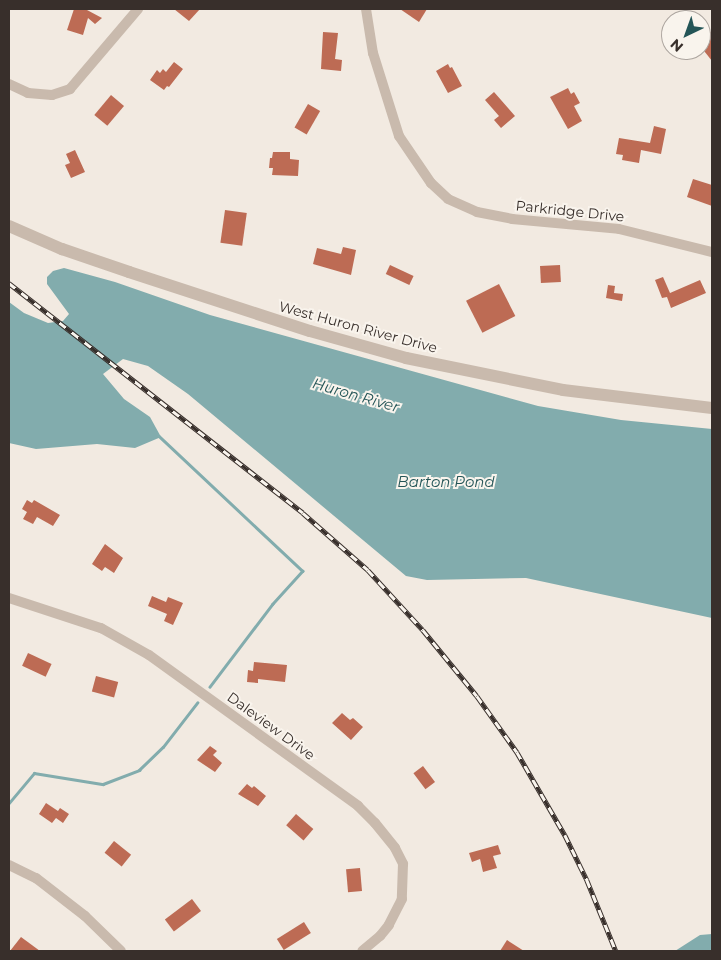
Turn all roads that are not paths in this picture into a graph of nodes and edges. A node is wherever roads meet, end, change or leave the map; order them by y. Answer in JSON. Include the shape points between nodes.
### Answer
{"nodes":[{"id":1,"x":138,"y":9,"type":"edge"},
{"id":2,"x":366,"y":9,"type":"edge"},
{"id":3,"x":9,"y":84,"type":"edge"},
{"id":4,"x":9,"y":226,"type":"edge"},
{"id":5,"x":712,"y":252,"type":"edge"},
{"id":6,"x":712,"y":408,"type":"edge"},
{"id":7,"x":9,"y":598,"type":"edge"},
{"id":8,"x":9,"y":866,"type":"edge"},
{"id":9,"x":121,"y":951,"type":"edge"},
{"id":10,"x":362,"y":951,"type":"edge"}],
"edges":[{"from":1,"to":3,"type":"street","via":[[70,88],[52,95],[36,94]]},
{"from":2,"to":5,"type":"street","name":"Parkridge Drive","via":[[373,53],[399,136],[431,184],[448,199],[477,212],[514,220],[619,229]]},
{"from":4,"to":6,"type":"street","name":"West Huron River Drive","via":[[62,249],[129,272],[310,331],[406,358],[580,393]]},
{"from":7,"to":10,"type":"street","name":"Daleview Drive","via":[[101,628],[149,655],[358,806],[395,848],[403,864],[402,899],[389,925]]},
{"from":8,"to":9,"type":"street","via":[[36,878],[85,916]]}]}
